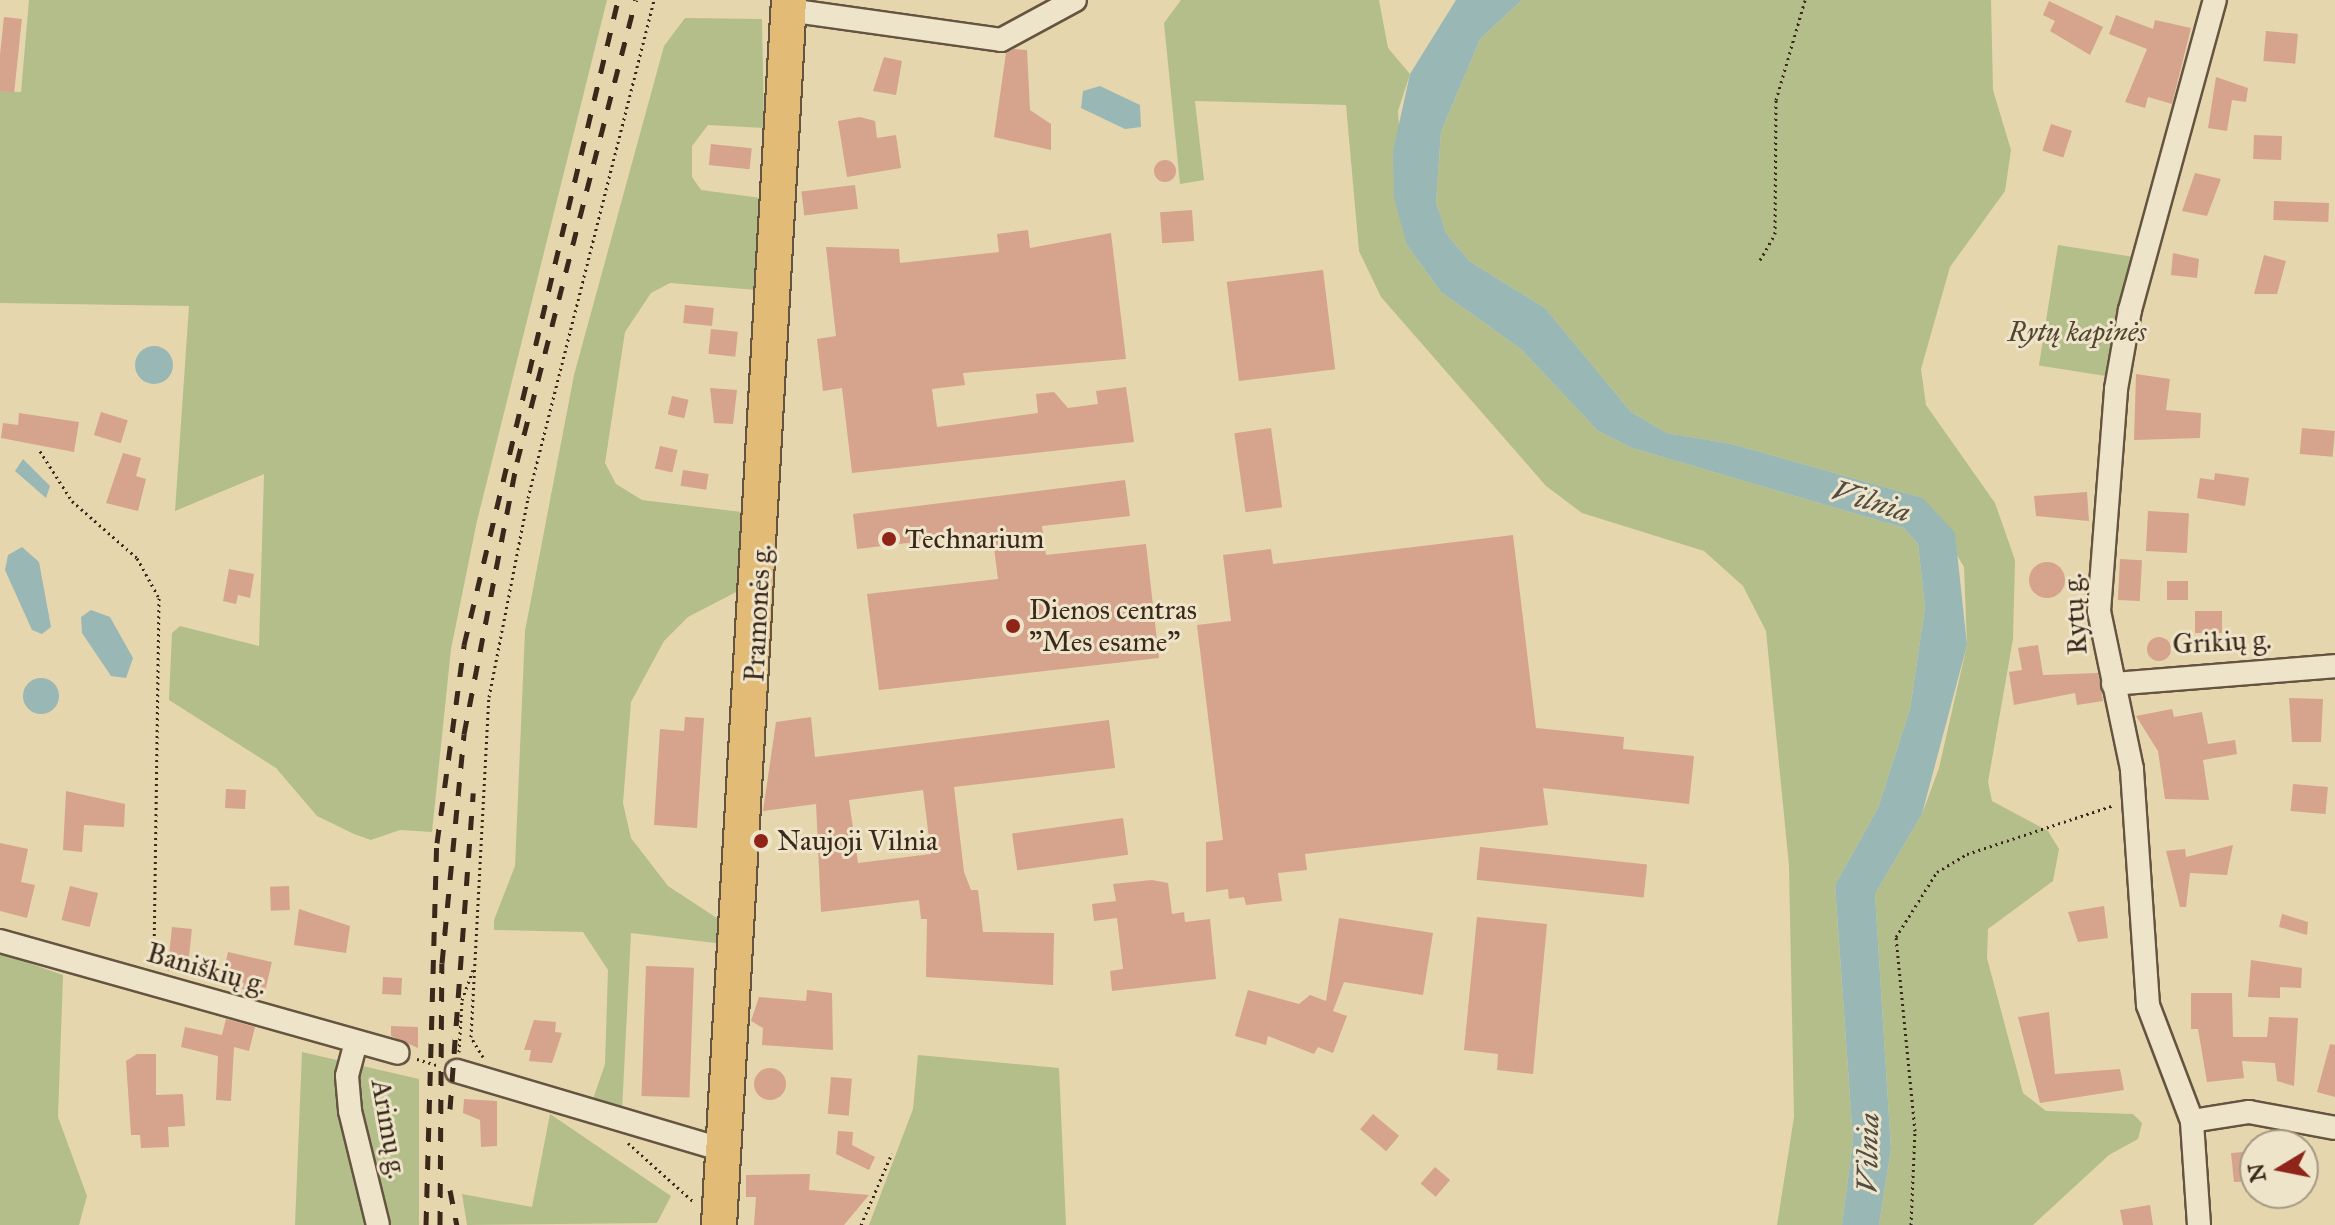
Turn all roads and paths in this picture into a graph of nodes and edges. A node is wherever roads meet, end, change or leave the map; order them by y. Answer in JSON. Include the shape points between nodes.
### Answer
{"nodes":[{"id":1,"x":654,"y":0,"type":"edge"},
{"id":2,"x":1075,"y":0,"type":"edge"},
{"id":3,"x":1805,"y":0,"type":"edge"},
{"id":4,"x":2215,"y":0,"type":"edge"},
{"id":5,"x":788,"y":5,"type":"edge"},
{"id":6,"x":1760,"y":260,"type":"dead end"},
{"id":7,"x":40,"y":451,"type":"dead end"},
{"id":8,"x":2335,"y":666,"type":"edge"},
{"id":9,"x":2113,"y":684,"type":"junction"},
{"id":10,"x":2133,"y":802,"type":"junction"},
{"id":11,"x":0,"y":941,"type":"edge"},
{"id":12,"x":474,"y":967,"type":"junction"},
{"id":13,"x":153,"y":985,"type":"junction"},
{"id":14,"x":356,"y":1042,"type":"junction"},
{"id":15,"x":398,"y":1053,"type":"joint"},
{"id":16,"x":457,"y":1071,"type":"junction"},
{"id":17,"x":508,"y":1088,"type":"junction"},
{"id":18,"x":594,"y":1115,"type":"junction"},
{"id":19,"x":2192,"y":1121,"type":"junction"},
{"id":20,"x":2335,"y":1128,"type":"edge"},
{"id":21,"x":724,"y":1150,"type":"junction"},
{"id":22,"x":892,"y":1153,"type":"dead end"},
{"id":23,"x":712,"y":1219,"type":"edge"},
{"id":24,"x":378,"y":1225,"type":"edge"},
{"id":25,"x":861,"y":1225,"type":"edge"},
{"id":26,"x":1911,"y":1225,"type":"edge"},
{"id":27,"x":2199,"y":1225,"type":"edge"}],
"edges":[{"from":1,"to":12,"type":"path","via":[[528,498],[489,697]]},
{"from":2,"to":5,"type":"street","via":[[1001,40]]},
{"from":3,"to":6,"type":"path","via":[[1776,100],[1775,234]]},
{"from":4,"to":9,"type":"street","name":"Rytų g.","via":[[2130,310],[2116,389],[2099,611]]},
{"from":5,"to":21,"type":"main road","name":"Pramonės g."},
{"from":7,"to":13,"type":"path","via":[[72,501],[137,558],[159,598]]},
{"from":8,"to":9,"type":"street","name":"Grikių g."},
{"from":9,"to":10,"type":"street","name":"Rytų g."},
{"from":10,"to":19,"type":"street","name":"Rytų g.","via":[[2148,1005]]},
{"from":10,"to":26,"type":"path","via":[[2059,819],[1967,854],[1937,872],[1896,937],[1915,1131]]},
{"from":11,"to":13,"type":"street","name":"Baniškių g."},
{"from":12,"to":16,"type":"path","via":[[462,1000]]},
{"from":12,"to":17,"type":"path","via":[[471,1037]]},
{"from":13,"to":14,"type":"street","name":"Baniškių g."},
{"from":14,"to":15,"type":"street","name":"Baniškių g."},
{"from":14,"to":24,"type":"street","name":"Arimų g.","via":[[347,1076],[350,1111]]},
{"from":15,"to":16,"type":"path"},
{"from":16,"to":17,"type":"street"},
{"from":17,"to":18,"type":"street"},
{"from":18,"to":21,"type":"street"},
{"from":18,"to":23,"type":"path"},
{"from":19,"to":20,"type":"street","via":[[2249,1112]]},
{"from":19,"to":27,"type":"street","name":"Rytų g."},
{"from":21,"to":23,"type":"main road","name":"Pramonės g."},
{"from":22,"to":25,"type":"path"}]}
